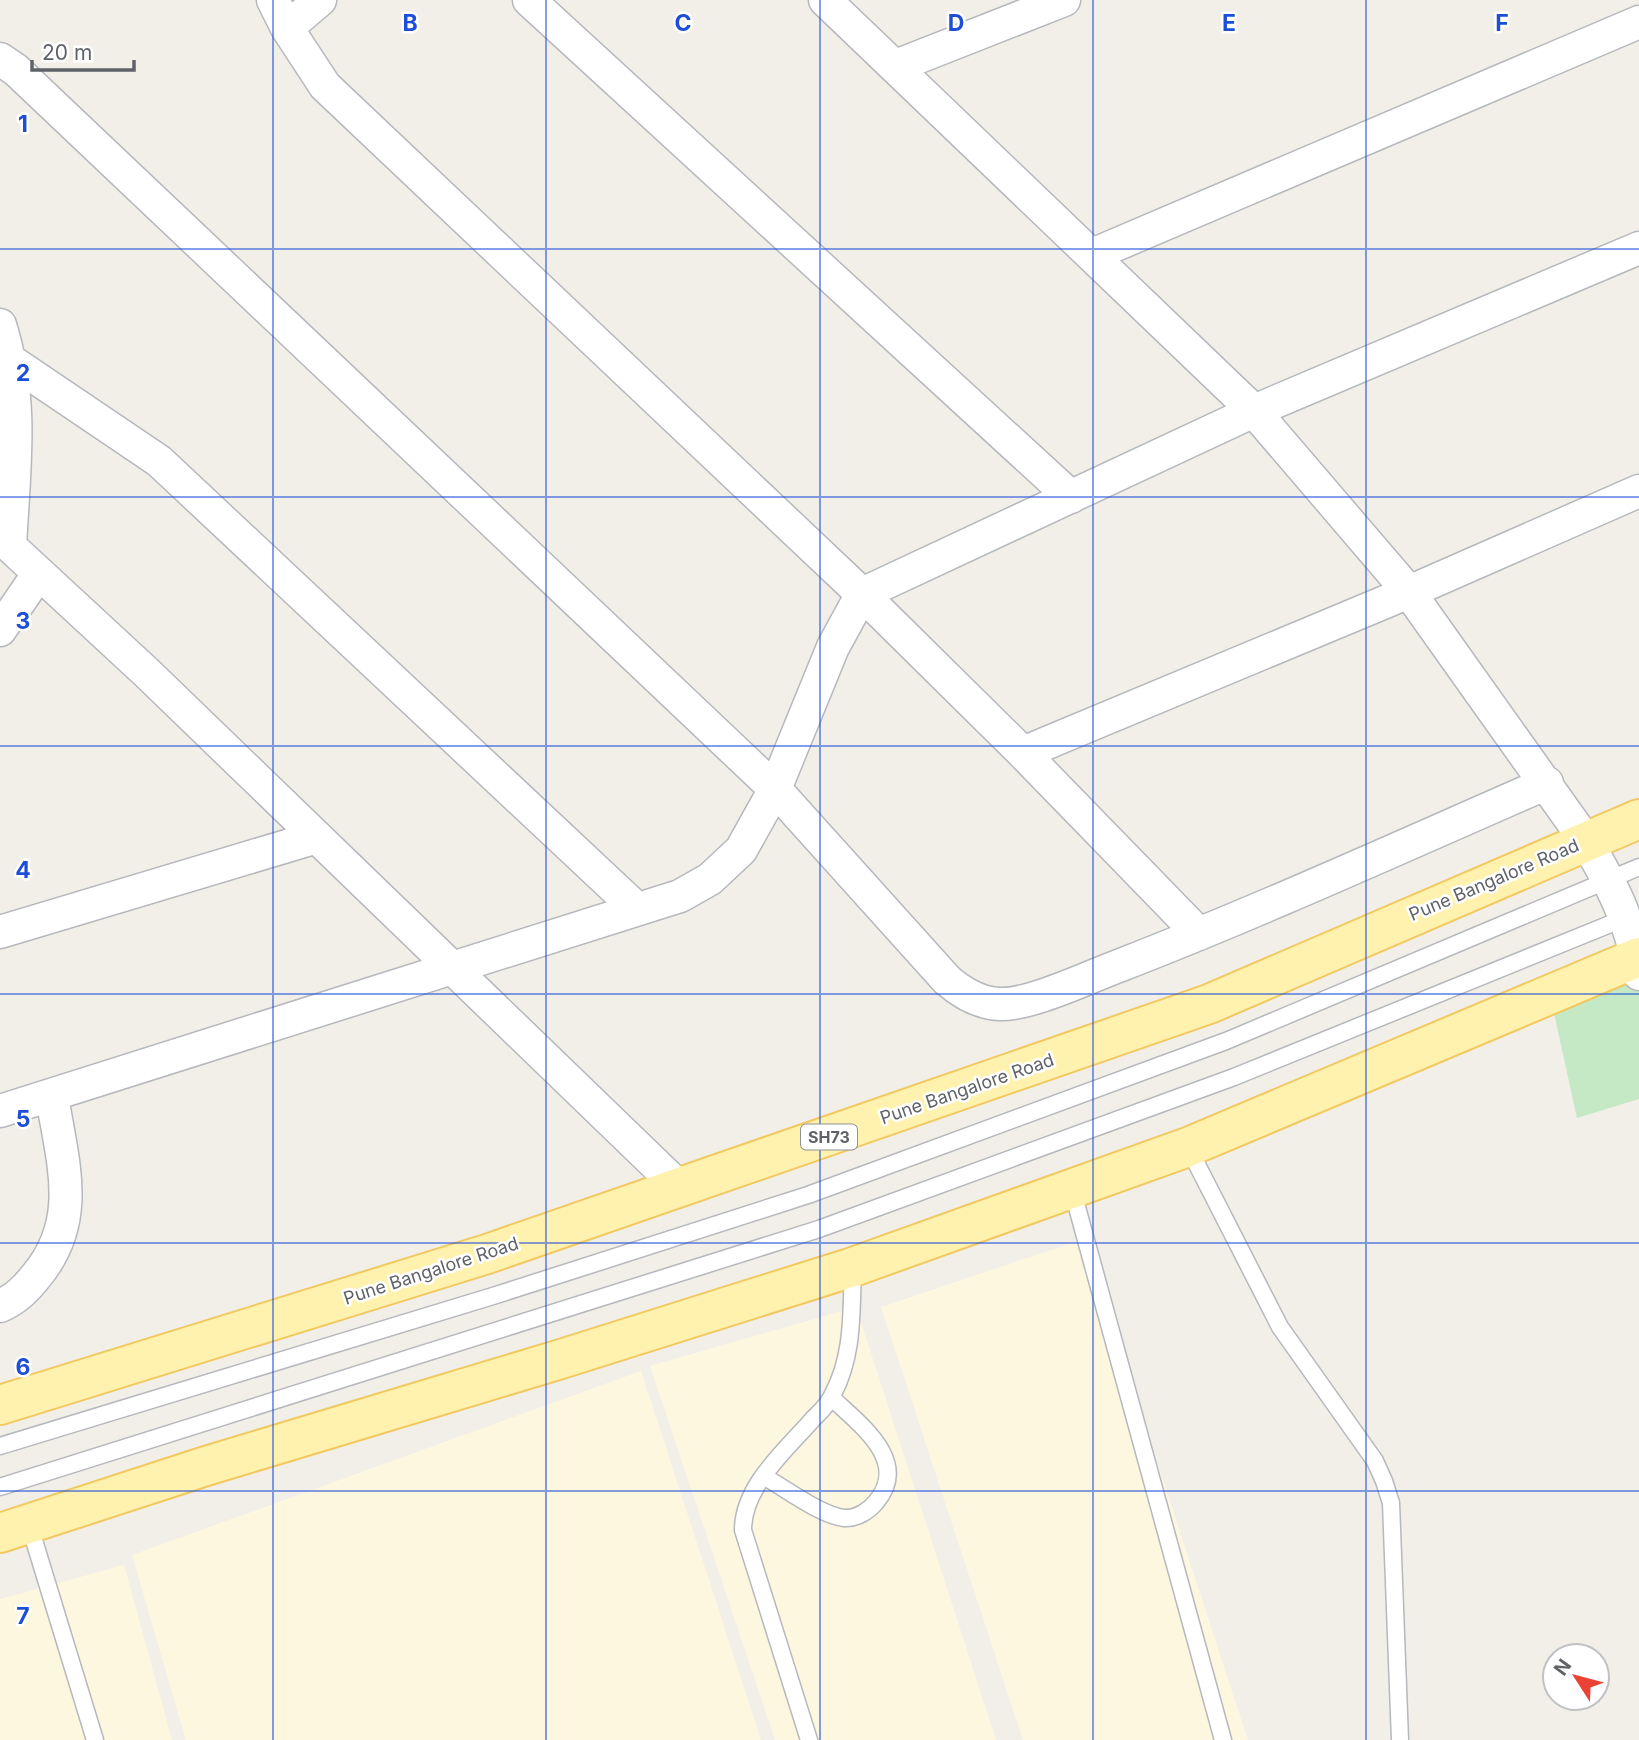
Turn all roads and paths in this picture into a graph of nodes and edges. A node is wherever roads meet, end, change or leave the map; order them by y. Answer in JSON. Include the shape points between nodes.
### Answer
{"nodes":[{"id":1,"x":273,"y":0,"type":"edge"},
{"id":2,"x":320,"y":0,"type":"edge"},
{"id":3,"x":529,"y":0,"type":"edge"},
{"id":4,"x":825,"y":0,"type":"edge"},
{"id":5,"x":1064,"y":0,"type":"edge"},
{"id":6,"x":1639,"y":22,"type":"edge"},
{"id":7,"x":287,"y":28,"type":"junction"},
{"id":8,"x":0,"y":59,"type":"edge"},
{"id":9,"x":896,"y":66,"type":"junction"},
{"id":10,"x":1639,"y":248,"type":"edge"},
{"id":11,"x":1092,"y":255,"type":"junction"},
{"id":12,"x":0,"y":325,"type":"edge"},
{"id":13,"x":11,"y":361,"type":"junction"},
{"id":14,"x":1254,"y":411,"type":"junction"},
{"id":15,"x":1639,"y":491,"type":"edge"},
{"id":16,"x":1071,"y":496,"type":"junction"},
{"id":17,"x":5,"y":542,"type":"edge"},
{"id":18,"x":39,"y":573,"type":"junction"},
{"id":19,"x":1409,"y":592,"type":"junction"},
{"id":20,"x":862,"y":594,"type":"junction"},
{"id":21,"x":0,"y":630,"type":"edge"},
{"id":22,"x":1023,"y":753,"type":"junction"},
{"id":23,"x":1547,"y":783,"type":"junction"},
{"id":24,"x":775,"y":789,"type":"junction"},
{"id":25,"x":1639,"y":819,"type":"edge"},
{"id":26,"x":317,"y":837,"type":"junction"},
{"id":27,"x":1586,"y":841,"type":"junction"},
{"id":28,"x":1639,"y":867,"type":"edge"},
{"id":29,"x":1609,"y":880,"type":"junction"},
{"id":30,"x":637,"y":909,"type":"junction"},
{"id":31,"x":1633,"y":915,"type":"edge"},
{"id":32,"x":0,"y":932,"type":"edge"},
{"id":33,"x":1199,"y":934,"type":"junction"},
{"id":34,"x":1638,"y":963,"type":"edge"},
{"id":35,"x":452,"y":967,"type":"junction"},
{"id":36,"x":52,"y":1096,"type":"junction"},
{"id":37,"x":0,"y":1111,"type":"edge"},
{"id":38,"x":1188,"y":1147,"type":"junction"},
{"id":39,"x":679,"y":1187,"type":"junction"},
{"id":40,"x":1072,"y":1187,"type":"junction"},
{"id":41,"x":853,"y":1267,"type":"junction"},
{"id":42,"x":0,"y":1306,"type":"edge"},
{"id":43,"x":832,"y":1398,"type":"junction"},
{"id":44,"x":0,"y":1405,"type":"edge"},
{"id":45,"x":0,"y":1446,"type":"edge"},
{"id":46,"x":763,"y":1476,"type":"junction"},
{"id":47,"x":0,"y":1486,"type":"edge"},
{"id":48,"x":14,"y":1528,"type":"edge"},
{"id":49,"x":95,"y":1740,"type":"edge"},
{"id":50,"x":809,"y":1740,"type":"edge"},
{"id":51,"x":1223,"y":1740,"type":"edge"},
{"id":52,"x":1400,"y":1740,"type":"edge"}],
"edges":[{"from":1,"to":7,"type":"street"},
{"from":2,"to":7,"type":"street"},
{"from":3,"to":16,"type":"street"},
{"from":4,"to":9,"type":"street"},
{"from":5,"to":9,"type":"street"},
{"from":6,"to":11,"type":"street"},
{"from":7,"to":20,"type":"street","via":[[325,86]]},
{"from":8,"to":24,"type":"street","via":[[37,89]]},
{"from":9,"to":11,"type":"street"},
{"from":10,"to":14,"type":"street"},
{"from":11,"to":14,"type":"street"},
{"from":12,"to":13,"type":"street"},
{"from":13,"to":17,"type":"street","via":[[17,420]]},
{"from":13,"to":30,"type":"street","via":[[159,461]]},
{"from":14,"to":16,"type":"street"},
{"from":14,"to":19,"type":"street"},
{"from":15,"to":19,"type":"street"},
{"from":16,"to":20,"type":"street"},
{"from":17,"to":18,"type":"street"},
{"from":18,"to":21,"type":"street"},
{"from":18,"to":26,"type":"street"},
{"from":19,"to":22,"type":"street"},
{"from":19,"to":23,"type":"street"},
{"from":20,"to":22,"type":"street"},
{"from":20,"to":24,"type":"street","via":[[832,647]]},
{"from":22,"to":33,"type":"street"},
{"from":23,"to":27,"type":"street"},
{"from":23,"to":33,"type":"street"},
{"from":24,"to":30,"type":"street","via":[[741,850],[710,879],[680,896]]},
{"from":24,"to":33,"type":"street","via":[[947,980],[977,999],[1001,1004],[1039,997]]},
{"from":25,"to":27,"type":"main road","name":"Pune Bangalore Road","number":"SH73"},
{"from":26,"to":32,"type":"street"},
{"from":26,"to":35,"type":"street"},
{"from":27,"to":29,"type":"street"},
{"from":27,"to":39,"type":"main road","name":"Pune Bangalore Road","number":"SH73","via":[[1209,1004]]},
{"from":28,"to":29,"type":"lane"},
{"from":29,"to":31,"type":"street"},
{"from":29,"to":45,"type":"lane","via":[[1226,1041],[808,1195]]},
{"from":30,"to":35,"type":"street"},
{"from":31,"to":34,"type":"street"},
{"from":31,"to":47,"type":"lane","via":[[1234,1077],[819,1230]]},
{"from":34,"to":38,"type":"main road"},
{"from":35,"to":36,"type":"street"},
{"from":35,"to":39,"type":"street"},
{"from":36,"to":37,"type":"street"},
{"from":36,"to":42,"type":"street","via":[[68,1199],[62,1233],[46,1265],[14,1300]]},
{"from":38,"to":40,"type":"main road"},
{"from":38,"to":52,"type":"lane","via":[[1280,1327],[1375,1461],[1384,1481],[1391,1503]]},
{"from":39,"to":44,"type":"main road","name":"Pune Bangalore Road","number":"SH73","via":[[487,1254]]},
{"from":40,"to":41,"type":"main road"},
{"from":40,"to":51,"type":"lane"},
{"from":41,"to":43,"type":"lane","via":[[851,1343]]},
{"from":41,"to":48,"type":"main road"},
{"from":43,"to":46,"type":"lane"},
{"from":43,"to":46,"type":"lane","via":[[880,1446],[888,1465],[887,1483],[876,1503],[858,1517],[844,1518]]},
{"from":46,"to":50,"type":"lane","via":[[743,1517],[743,1530]]},
{"from":48,"to":49,"type":"lane"}]}
